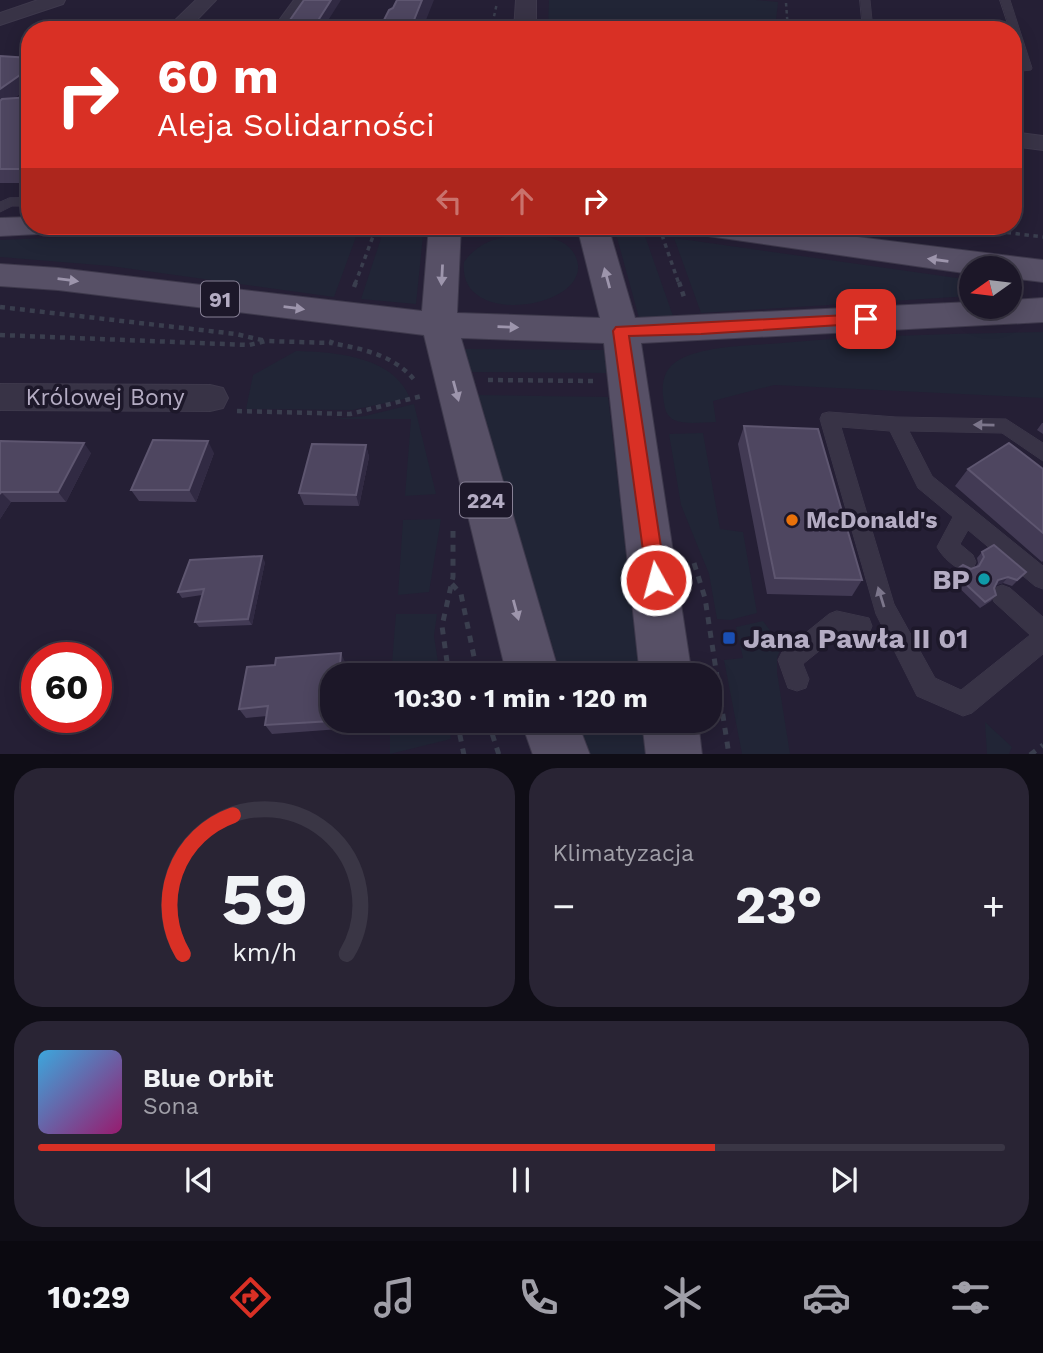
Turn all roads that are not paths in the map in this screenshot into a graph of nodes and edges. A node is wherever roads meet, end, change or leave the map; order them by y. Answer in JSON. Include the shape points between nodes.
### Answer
{"nodes":[{"id":1,"x":56,"y":0,"type":"edge"},
{"id":2,"x":207,"y":0,"type":"edge"},
{"id":3,"x":303,"y":0,"type":"edge"},
{"id":4,"x":526,"y":0,"type":"edge"},
{"id":5,"x":865,"y":0,"type":"edge"},
{"id":6,"x":1005,"y":0,"type":"edge"},
{"id":7,"x":0,"y":19,"type":"edge"},
{"id":8,"x":185,"y":21,"type":"edge"},
{"id":9,"x":288,"y":21,"type":"edge"},
{"id":10,"x":525,"y":21,"type":"edge"},
{"id":11,"x":867,"y":21,"type":"edge"},
{"id":12,"x":1012,"y":21,"type":"edge"},
{"id":13,"x":1022,"y":53,"type":"edge"},
{"id":14,"x":1022,"y":68,"type":"edge"},
{"id":15,"x":1022,"y":140,"type":"edge"},
{"id":16,"x":1043,"y":143,"type":"edge"},
{"id":17,"x":21,"y":206,"type":"edge"},
{"id":18,"x":3,"y":213,"type":"edge"},
{"id":19,"x":21,"y":218,"type":"edge"},
{"id":20,"x":444,"y":235,"type":"edge"},
{"id":21,"x":595,"y":235,"type":"edge"},
{"id":22,"x":767,"y":235,"type":"edge"},
{"id":23,"x":959,"y":261,"type":"edge"},
{"id":24,"x":1022,"y":269,"type":"edge"},
{"id":25,"x":1043,"y":271,"type":"edge"},
{"id":26,"x":0,"y":275,"type":"edge"},
{"id":27,"x":1043,"y":310,"type":"edge"},
{"id":28,"x":439,"y":325,"type":"junction"},
{"id":29,"x":621,"y":331,"type":"junction"},
{"id":30,"x":0,"y":397,"type":"edge"},
{"id":31,"x":220,"y":405,"type":"road end"},
{"id":32,"x":896,"y":424,"type":"junction"},
{"id":33,"x":1043,"y":453,"type":"edge"},
{"id":34,"x":965,"y":515,"type":"junction"},
{"id":35,"x":965,"y":562,"type":"dead end"},
{"id":36,"x":1043,"y":579,"type":"edge"},
{"id":37,"x":1002,"y":595,"type":"dead end"},
{"id":38,"x":861,"y":626,"type":"dead end"},
{"id":39,"x":1043,"y":632,"type":"edge"},
{"id":40,"x":1043,"y":639,"type":"edge"},
{"id":41,"x":530,"y":663,"type":"edge"},
{"id":42,"x":664,"y":663,"type":"edge"},
{"id":43,"x":797,"y":679,"type":"dead end"},
{"id":44,"x":554,"y":733,"type":"edge"},
{"id":45,"x":671,"y":733,"type":"edge"},
{"id":46,"x":562,"y":754,"type":"edge"},
{"id":47,"x":674,"y":754,"type":"edge"}],
"edges":[{"from":1,"to":7,"type":"street"},
{"from":2,"to":8,"type":"street"},
{"from":3,"to":9,"type":"street"},
{"from":4,"to":10,"type":"street"},
{"from":5,"to":11,"type":"lane"},
{"from":6,"to":12,"type":"lane"},
{"from":13,"to":14,"type":"lane","via":[[1027,68]]},
{"from":15,"to":16,"type":"street"},
{"from":17,"to":18,"type":"lane"},
{"from":18,"to":19,"type":"main road"},
{"from":20,"to":28,"type":"main road","one_way":true},
{"from":29,"to":21,"type":"main road","one_way":true},
{"from":23,"to":22,"type":"main road","one_way":true},
{"from":24,"to":25,"type":"main road"},
{"from":26,"to":28,"type":"main road","number":"91","one_way":true,"via":[[58,279],[338,329]]},
{"from":27,"to":29,"type":"main road","number":"91"},
{"from":28,"to":29,"type":"main road","number":"91","one_way":true},
{"from":28,"to":41,"type":"main road","number":"224","one_way":true},
{"from":29,"to":42,"type":"main road"},
{"from":30,"to":31,"type":"street","name":"Królowej Bony"},
{"from":33,"to":32,"type":"lane","one_way":true,"via":[[1006,426]]},
{"from":32,"to":34,"type":"lane","via":[[925,482]]},
{"from":40,"to":32,"type":"lane","one_way":true,"via":[[963,704],[926,687],[884,607],[829,419]]},
{"from":34,"to":35,"type":"lane","via":[[948,547]]},
{"from":34,"to":36,"type":"lane"},
{"from":37,"to":39,"type":"lane"},
{"from":38,"to":43,"type":"lane","via":[[837,622],[790,660]]},
{"from":44,"to":46,"type":"main road"},
{"from":45,"to":47,"type":"main road"}]}
